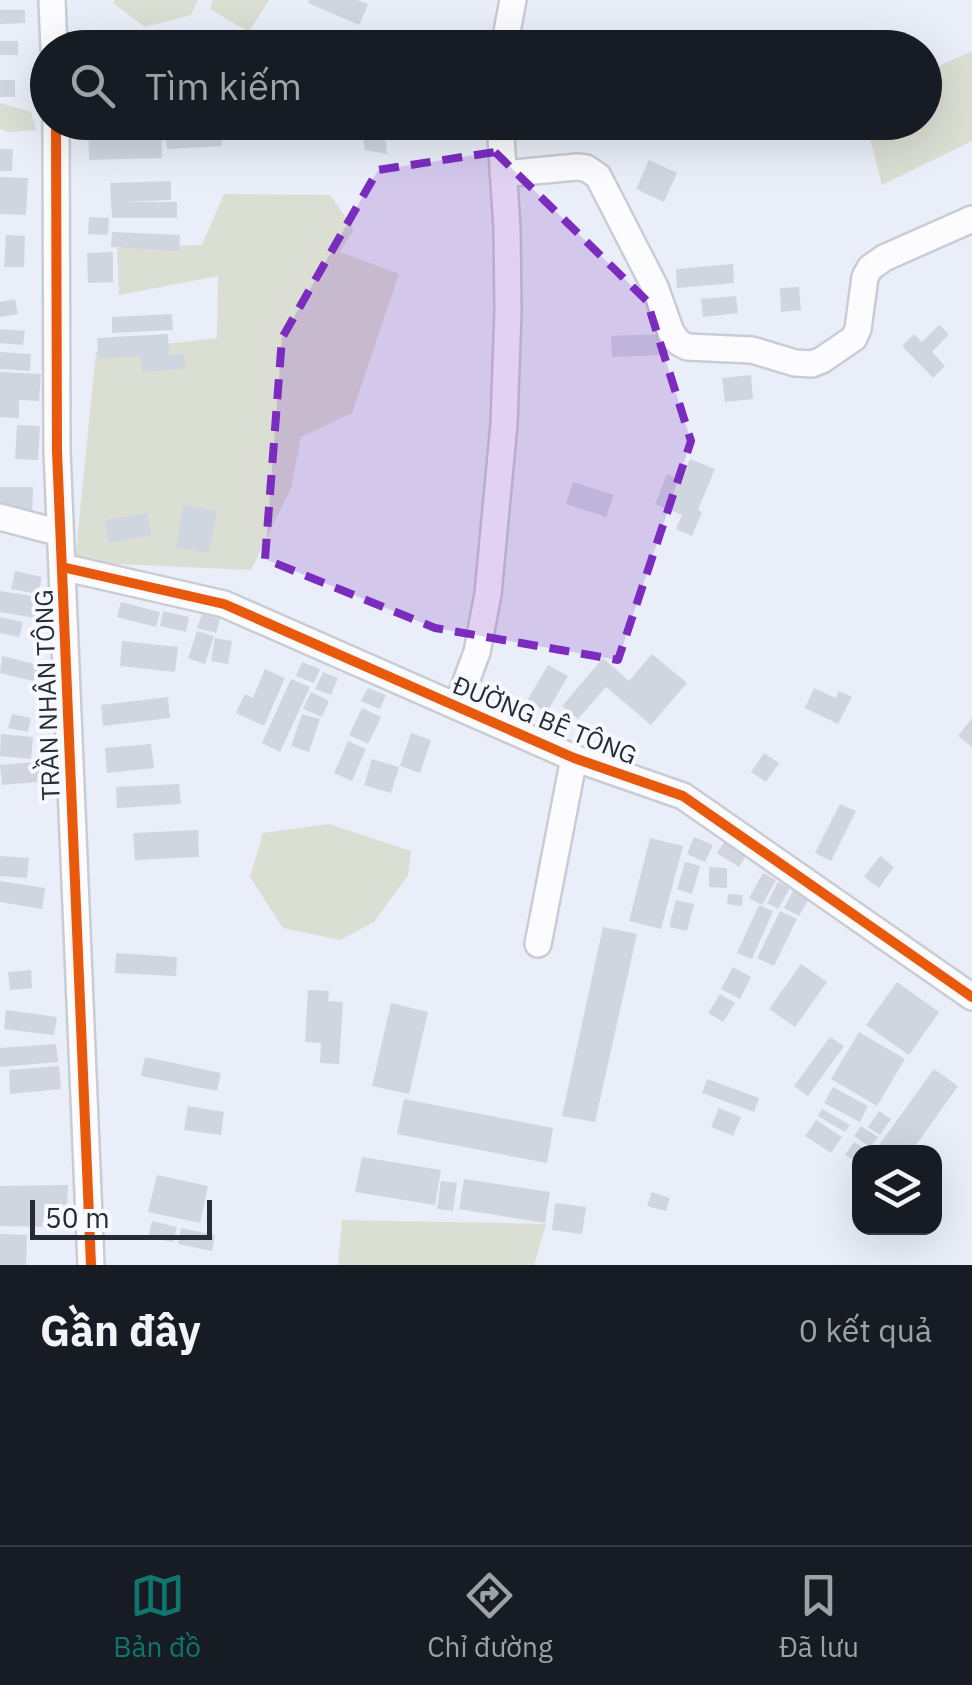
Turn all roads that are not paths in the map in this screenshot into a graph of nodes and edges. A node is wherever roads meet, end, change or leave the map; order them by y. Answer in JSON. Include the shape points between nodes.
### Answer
{"nodes":[{"id":1,"x":52,"y":0,"type":"edge"},
{"id":2,"x":513,"y":0,"type":"edge"},
{"id":3,"x":53,"y":30,"type":"edge"},
{"id":4,"x":507,"y":30,"type":"edge"},
{"id":5,"x":56,"y":140,"type":"edge"},
{"id":6,"x":501,"y":140,"type":"edge"},
{"id":7,"x":503,"y":174,"type":"junction"},
{"id":8,"x":972,"y":218,"type":"edge"},
{"id":9,"x":0,"y":517,"type":"edge"},
{"id":10,"x":60,"y":533,"type":"junction"},
{"id":11,"x":62,"y":567,"type":"junction"},
{"id":12,"x":457,"y":706,"type":"junction"},
{"id":13,"x":574,"y":758,"type":"junction"},
{"id":14,"x":538,"y":944,"type":"dead end"},
{"id":15,"x":972,"y":997,"type":"edge"},
{"id":16,"x":91,"y":1265,"type":"edge"}],
"edges":[{"from":1,"to":3,"type":"street"},
{"from":2,"to":4,"type":"street"},
{"from":5,"to":10,"type":"street","name":"TRẦN NHÂN TÔNG"},
{"from":6,"to":7,"type":"street"},
{"from":7,"to":8,"type":"street","via":[[586,168],[598,176],[678,342],[752,350],[795,363],[822,360],[854,338],[870,268]]},
{"from":7,"to":12,"type":"street","via":[[504,424],[488,594]]},
{"from":9,"to":10,"type":"street"},
{"from":10,"to":11,"type":"street","name":"TRẦN NHÂN TÔNG"},
{"from":11,"to":12,"type":"street","name":"ĐƯỜNG BÊ TÔNG","via":[[224,604]]},
{"from":11,"to":16,"type":"street","name":"TRẦN NHÂN TÔNG"},
{"from":12,"to":13,"type":"street","name":"ĐƯỜNG BÊ TÔNG"},
{"from":13,"to":14,"type":"street"},
{"from":13,"to":15,"type":"street","name":"ĐƯỜNG BÊ TÔNG","via":[[682,796]]}]}
